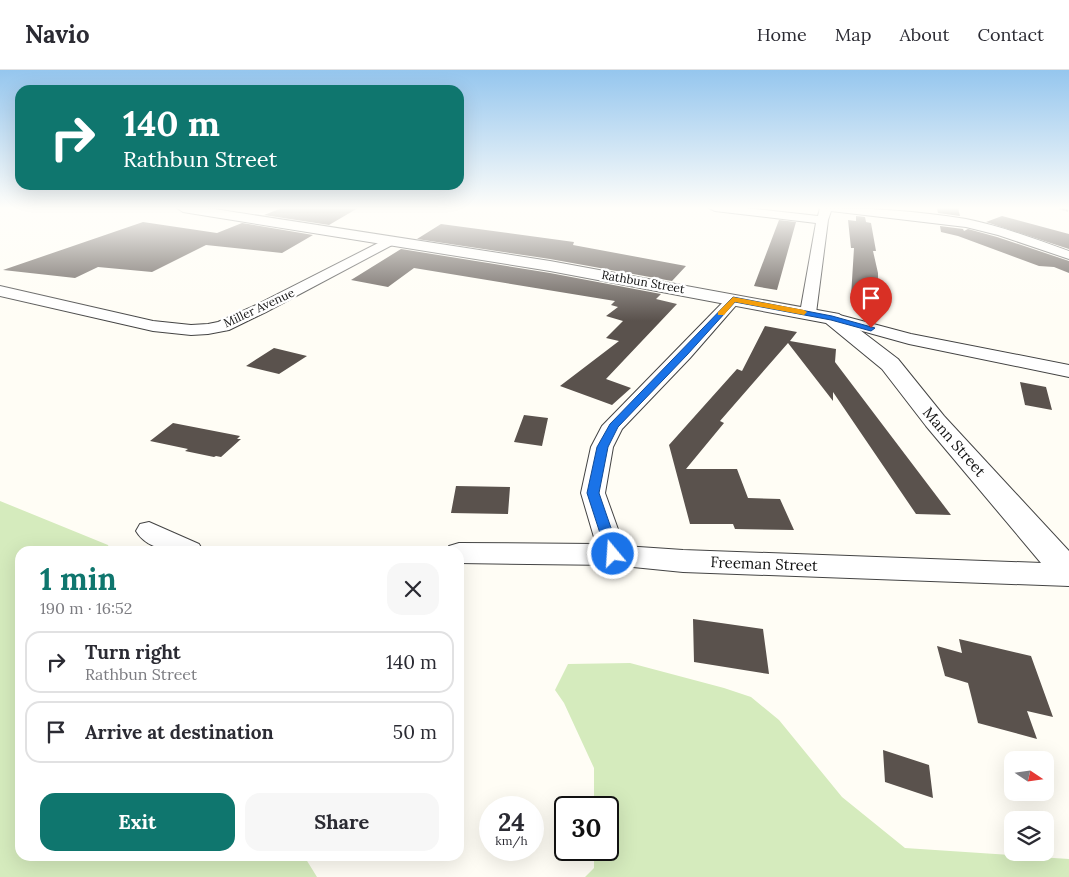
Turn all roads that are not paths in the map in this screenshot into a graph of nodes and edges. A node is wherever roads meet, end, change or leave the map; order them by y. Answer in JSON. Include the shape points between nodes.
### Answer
{"nodes":[{"id":1,"x":380,"y":246,"type":"edge"},
{"id":2,"x":424,"y":246,"type":"edge"},
{"id":3,"x":823,"y":246,"type":"edge"},
{"id":4,"x":1042,"y":246,"type":"edge"},
{"id":5,"x":1069,"y":255,"type":"edge"},
{"id":6,"x":0,"y":291,"type":"edge"},
{"id":7,"x":733,"y":300,"type":"junction"},
{"id":8,"x":820,"y":316,"type":"junction"},
{"id":9,"x":1069,"y":371,"type":"edge"},
{"id":10,"x":149,"y":531,"type":"dead end"},
{"id":11,"x":179,"y":546,"type":"edge"},
{"id":12,"x":464,"y":553,"type":"edge"},
{"id":13,"x":613,"y":554,"type":"junction"},
{"id":14,"x":1069,"y":574,"type":"edge"}],
"edges":[{"from":1,"to":6,"type":"street","name":"Miller Avenue","via":[[260,310],[208,329],[153,326]]},
{"from":2,"to":7,"type":"street","name":"Rathbun Street"},
{"from":3,"to":8,"type":"street"},
{"from":4,"to":5,"type":"street"},
{"from":7,"to":8,"type":"street","name":"Rathbun Street"},
{"from":7,"to":13,"type":"street","via":[[613,426],[602,447],[593,493]]},
{"from":8,"to":9,"type":"street","name":"Rathbun Street","via":[[909,339]]},
{"from":8,"to":14,"type":"street","name":"Mann Street","via":[[890,364],[935,421]]},
{"from":10,"to":11,"type":"street"},
{"from":12,"to":13,"type":"street","name":"Freeman Street"},
{"from":13,"to":14,"type":"street","name":"Freeman Street","via":[[683,560]]}]}
